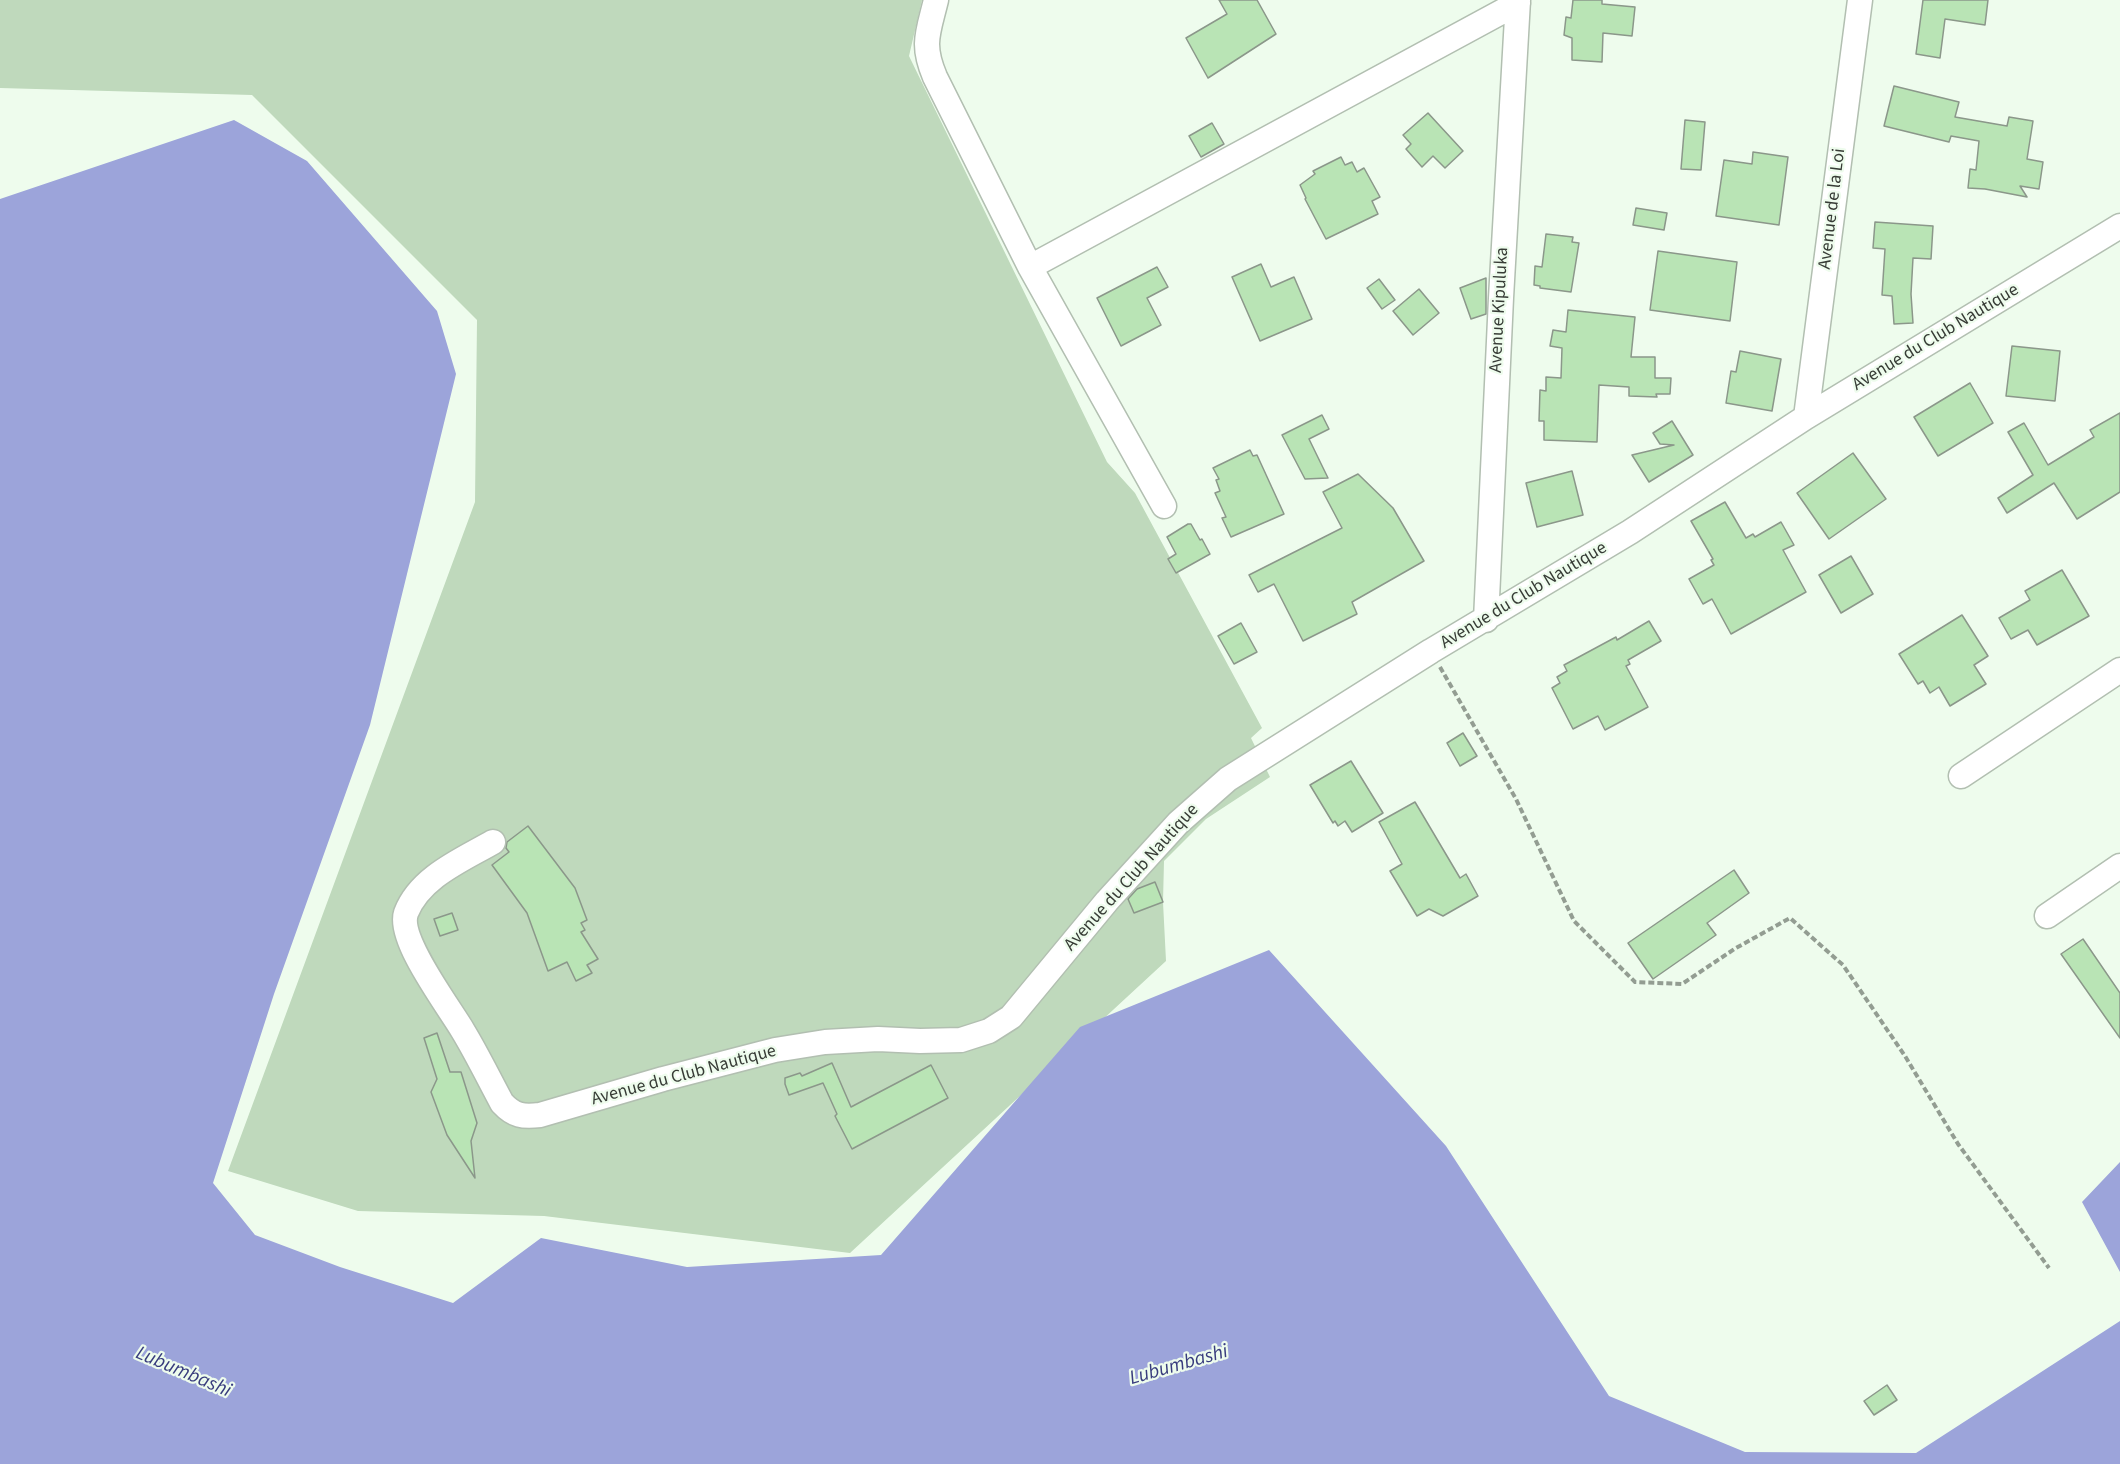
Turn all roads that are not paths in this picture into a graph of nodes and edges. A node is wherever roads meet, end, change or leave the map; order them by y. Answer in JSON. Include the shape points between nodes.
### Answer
{"nodes":[{"id":1,"x":936,"y":0,"type":"edge"},
{"id":2,"x":1860,"y":0,"type":"edge"},
{"id":3,"x":1518,"y":1,"type":"edge"},
{"id":4,"x":2120,"y":226,"type":"edge"},
{"id":5,"x":1030,"y":267,"type":"junction"},
{"id":6,"x":1806,"y":417,"type":"junction"},
{"id":7,"x":1164,"y":506,"type":"dead end"},
{"id":8,"x":1486,"y":620,"type":"junction"},
{"id":9,"x":2120,"y":670,"type":"edge"},
{"id":10,"x":1960,"y":776,"type":"dead end"},
{"id":11,"x":493,"y":842,"type":"dead end"},
{"id":12,"x":2120,"y":866,"type":"edge"},
{"id":13,"x":2047,"y":916,"type":"dead end"}],
"edges":[{"from":1,"to":5,"type":"street","via":[[927,39],[927,59]]},
{"from":2,"to":6,"type":"street","name":"Avenue de la Loi"},
{"from":3,"to":5,"type":"street"},
{"from":3,"to":8,"type":"street","name":"Avenue Kipuluka"},
{"from":4,"to":6,"type":"street","name":"Avenue du Club Nautique"},
{"from":5,"to":7,"type":"street"},
{"from":6,"to":8,"type":"street","name":"Avenue du Club Nautique"},
{"from":8,"to":11,"type":"street","name":"Avenue du Club Nautique","via":[[1228,779],[1178,823],[1011,1017],[989,1031],[961,1040],[878,1039],[775,1050],[540,1116],[512,1113],[502,1103],[420,963],[405,915],[440,872]]},
{"from":9,"to":10,"type":"street"},
{"from":12,"to":13,"type":"street"}]}
